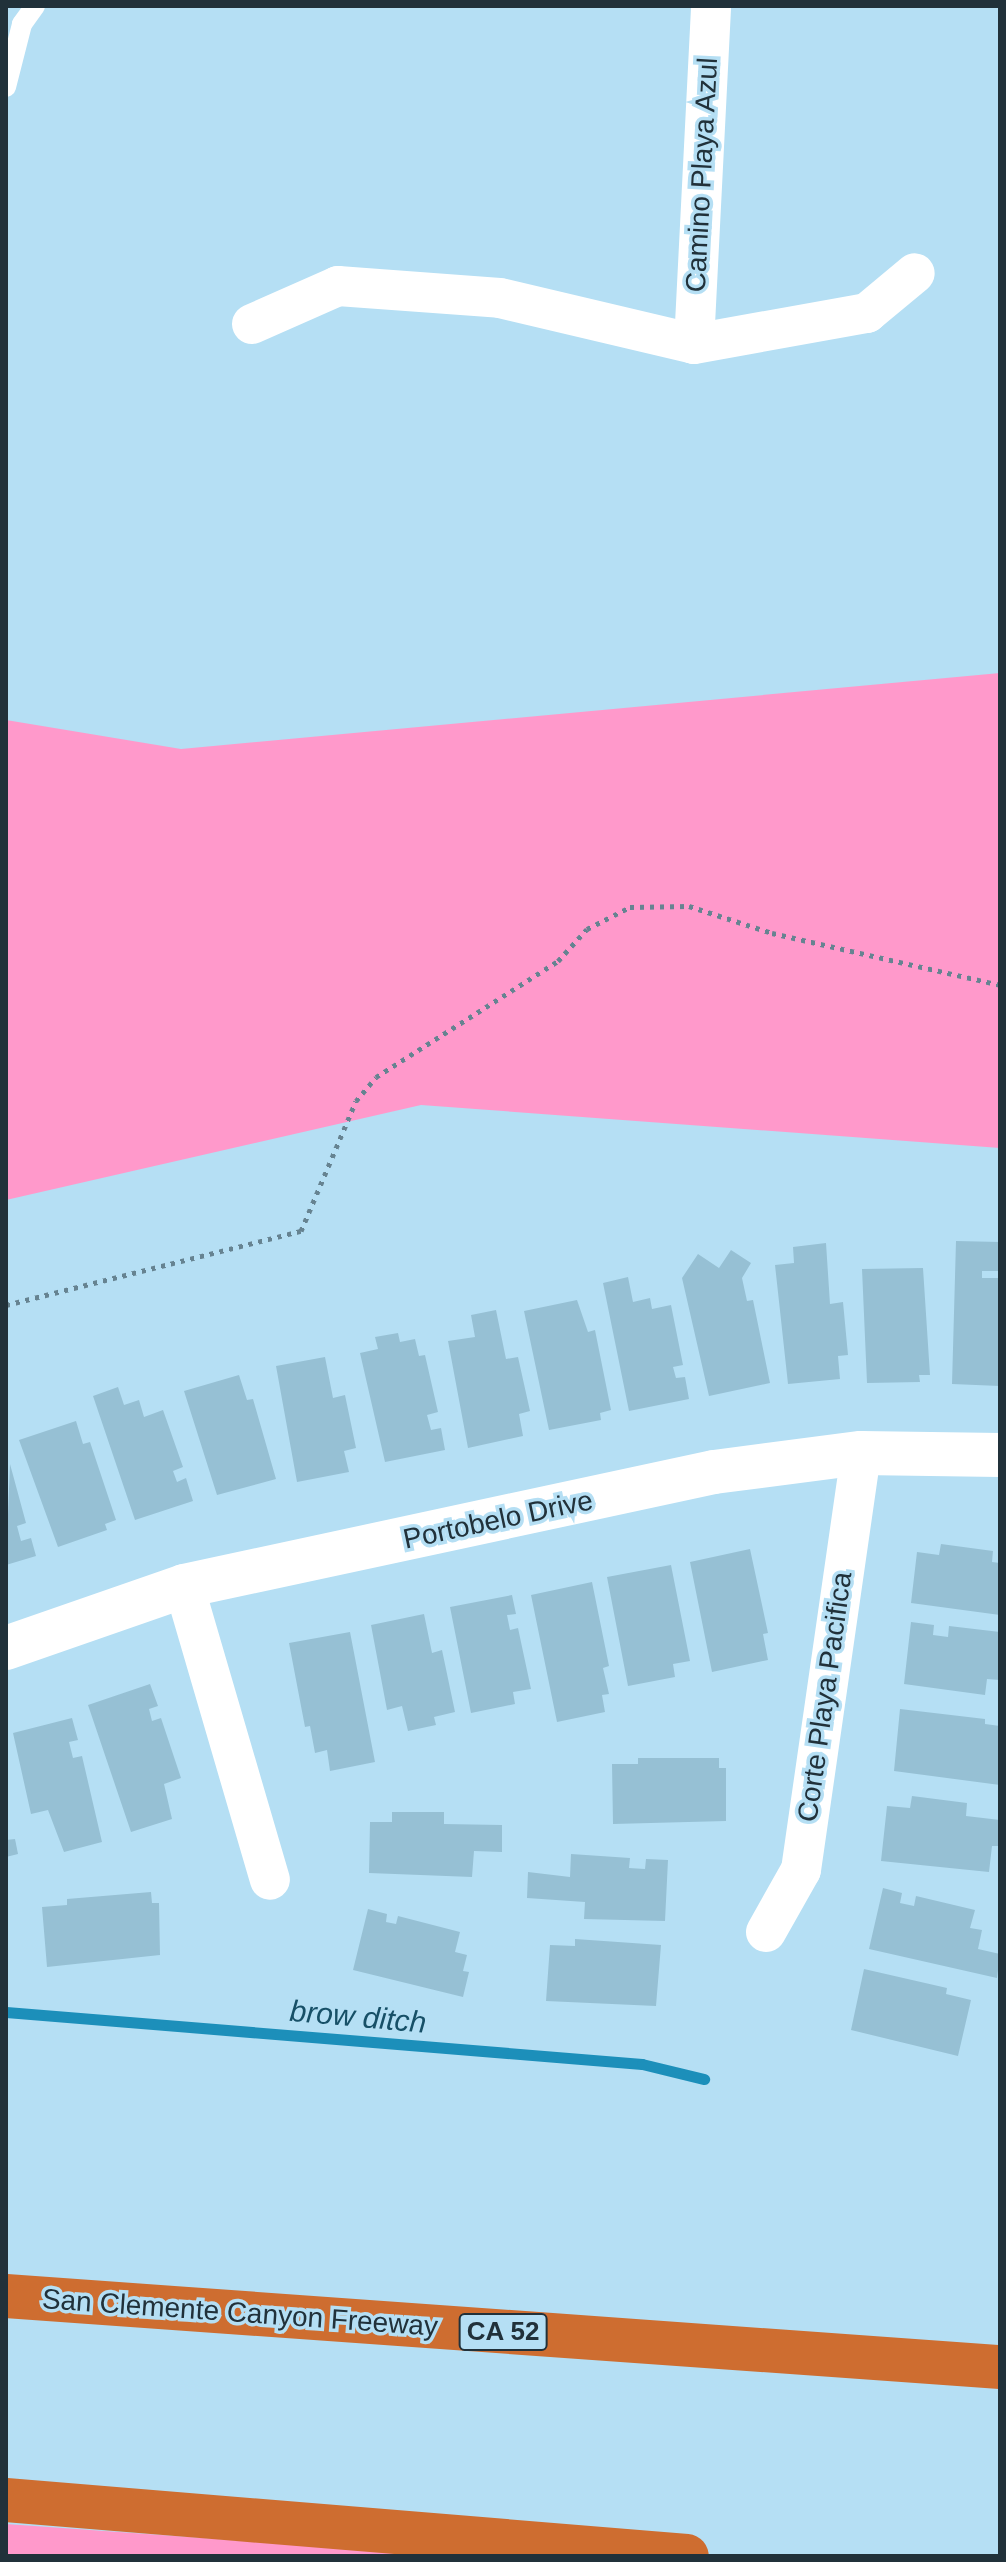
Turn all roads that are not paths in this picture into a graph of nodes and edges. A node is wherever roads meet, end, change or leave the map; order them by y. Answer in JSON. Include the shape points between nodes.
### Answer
{"nodes":[{"id":1,"x":35,"y":6,"type":"edge"},
{"id":2,"x":711,"y":6,"type":"edge"},
{"id":3,"x":6,"y":87,"type":"edge"},
{"id":4,"x":915,"y":273,"type":"dead end"},
{"id":5,"x":252,"y":324,"type":"dead end"},
{"id":6,"x":694,"y":344,"type":"junction"},
{"id":7,"x":861,"y":1453,"type":"junction"},
{"id":8,"x":1000,"y":1455,"type":"edge"},
{"id":9,"x":184,"y":1586,"type":"junction"},
{"id":10,"x":6,"y":1648,"type":"edge"},
{"id":11,"x":270,"y":1880,"type":"dead end"},
{"id":12,"x":766,"y":1932,"type":"dead end"},
{"id":13,"x":6,"y":2296,"type":"edge"},
{"id":14,"x":996,"y":2366,"type":"edge"},
{"id":15,"x":6,"y":2500,"type":"edge"},
{"id":16,"x":687,"y":2556,"type":"edge"}],
"edges":[{"from":1,"to":3,"type":"lane","via":[[22,24]]},
{"from":2,"to":6,"type":"street","name":"Camino Playa Azul"},
{"from":4,"to":6,"type":"street","via":[[867,313]]},
{"from":5,"to":6,"type":"street","via":[[338,286],[500,298]]},
{"from":7,"to":8,"type":"street","name":"Portobelo Drive"},
{"from":7,"to":9,"type":"street","name":"Portobelo Drive","via":[[714,1472]]},
{"from":7,"to":12,"type":"street","name":"Corte Playa Pacifica","via":[[801,1870]]},
{"from":9,"to":10,"type":"street","name":"Portobelo Drive"},
{"from":9,"to":11,"type":"street"},
{"from":13,"to":14,"type":"highway","name":"San Clemente Canyon Freeway","number":"CA 52"},
{"from":15,"to":16,"type":"highway"}]}
